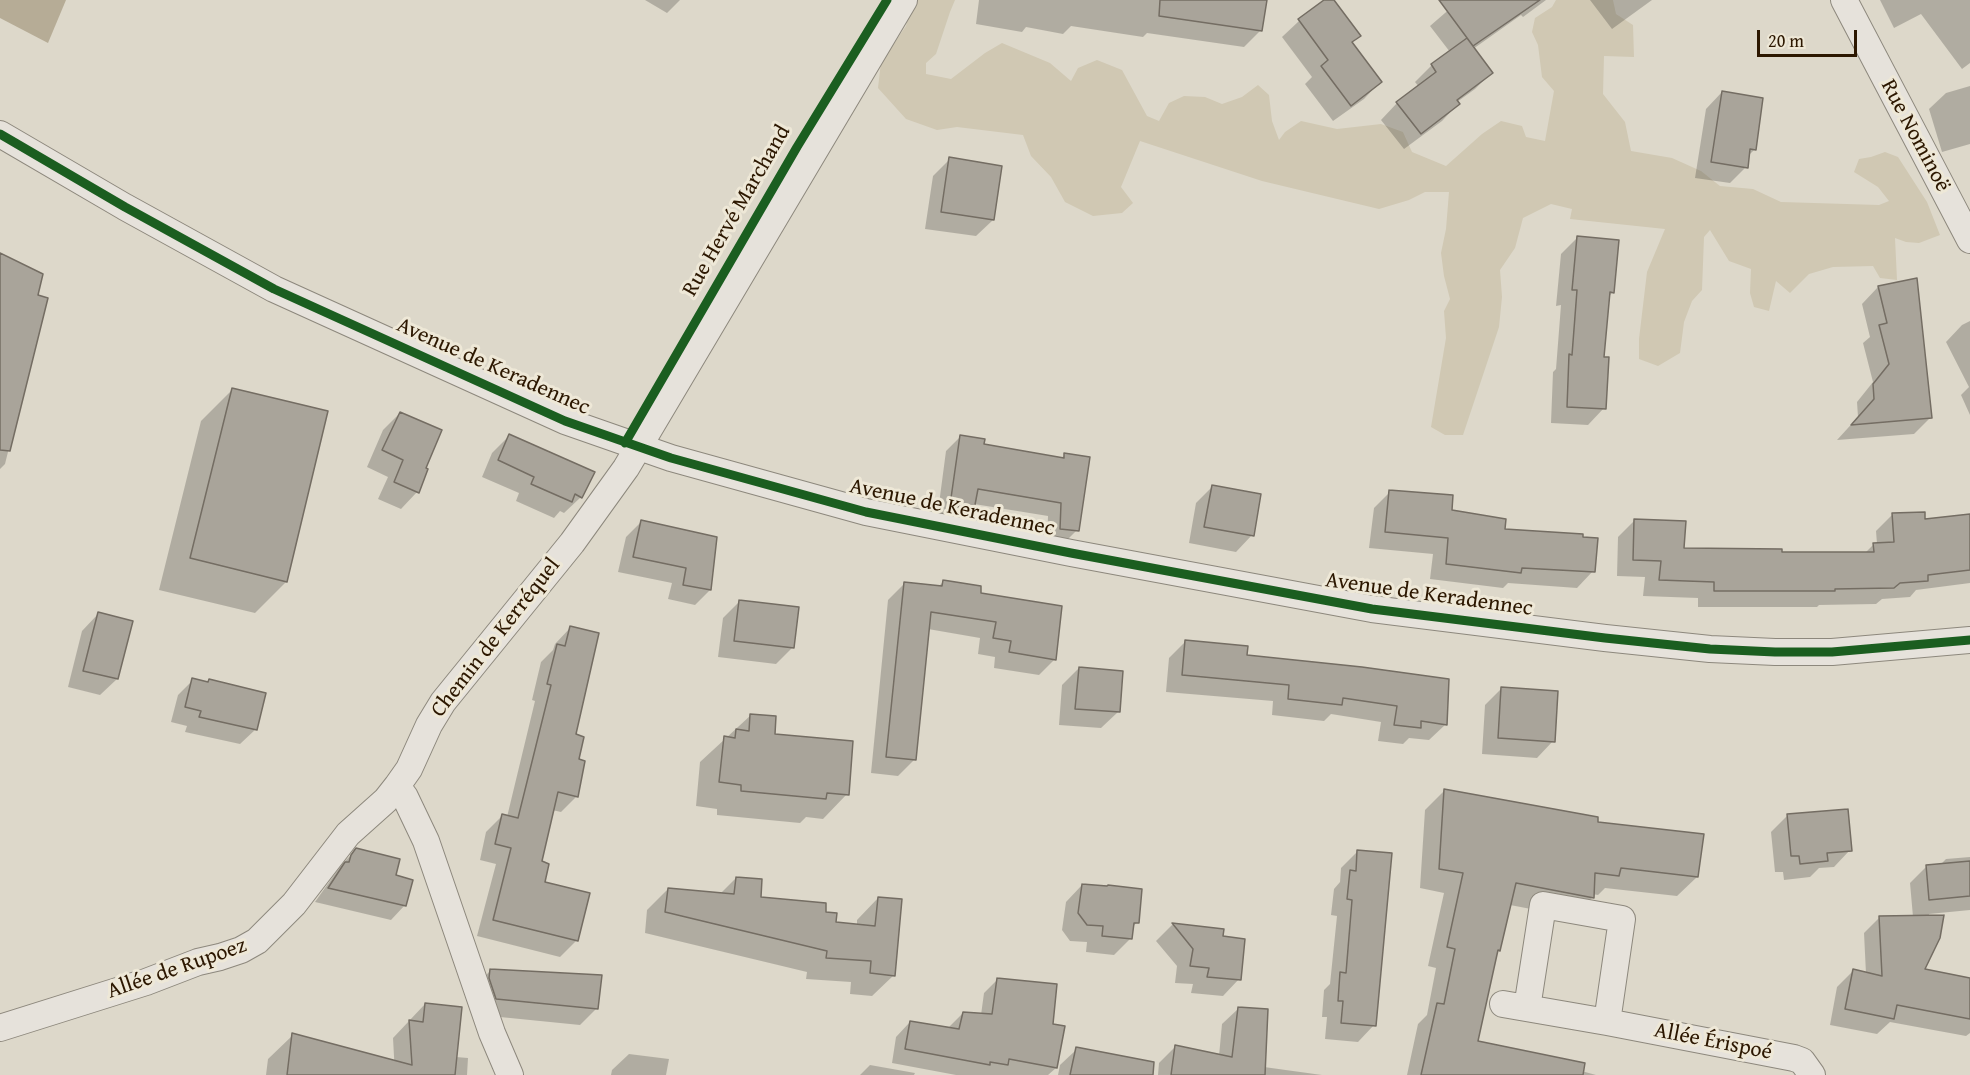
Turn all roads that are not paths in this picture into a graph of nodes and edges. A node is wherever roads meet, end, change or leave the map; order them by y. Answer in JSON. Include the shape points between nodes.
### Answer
{"nodes":[{"id":1,"x":904,"y":0,"type":"edge"},
{"id":2,"x":1844,"y":0,"type":"edge"},
{"id":3,"x":0,"y":134,"type":"edge"},
{"id":4,"x":1970,"y":240,"type":"edge"},
{"id":5,"x":637,"y":447,"type":"junction"},
{"id":6,"x":1970,"y":640,"type":"edge"},
{"id":7,"x":397,"y":786,"type":"junction"},
{"id":8,"x":1607,"y":1022,"type":"junction"},
{"id":9,"x":0,"y":1028,"type":"edge"},
{"id":10,"x":510,"y":1075,"type":"edge"},
{"id":11,"x":1812,"y":1075,"type":"edge"}],
"edges":[{"from":1,"to":5,"type":"street","name":"Rue Hervé Marchand"},
{"from":2,"to":4,"type":"street","name":"Rue Nominoë"},
{"from":3,"to":5,"type":"street","name":"Avenue de Keradennec","via":[[274,289],[565,421]]},
{"from":5,"to":6,"type":"street","name":"Avenue de Keradennec","via":[[866,512],[1270,591],[1429,617],[1710,649],[1775,652],[1878,649]]},
{"from":5,"to":7,"type":"street","name":"Chemin de Kerréquel","via":[[572,543],[443,702]]},
{"from":7,"to":9,"type":"street","name":"Allée de Rupoez","via":[[348,834],[294,904],[257,941],[241,950]]},
{"from":7,"to":10,"type":"street","via":[[426,841]]},
{"from":8,"to":8,"type":"street","name":"Allée Érispoé","via":[[1515,1006],[1543,905],[1622,919]]},
{"from":8,"to":11,"type":"street","name":"Allée Érispoé","via":[[1794,1058]]}]}
